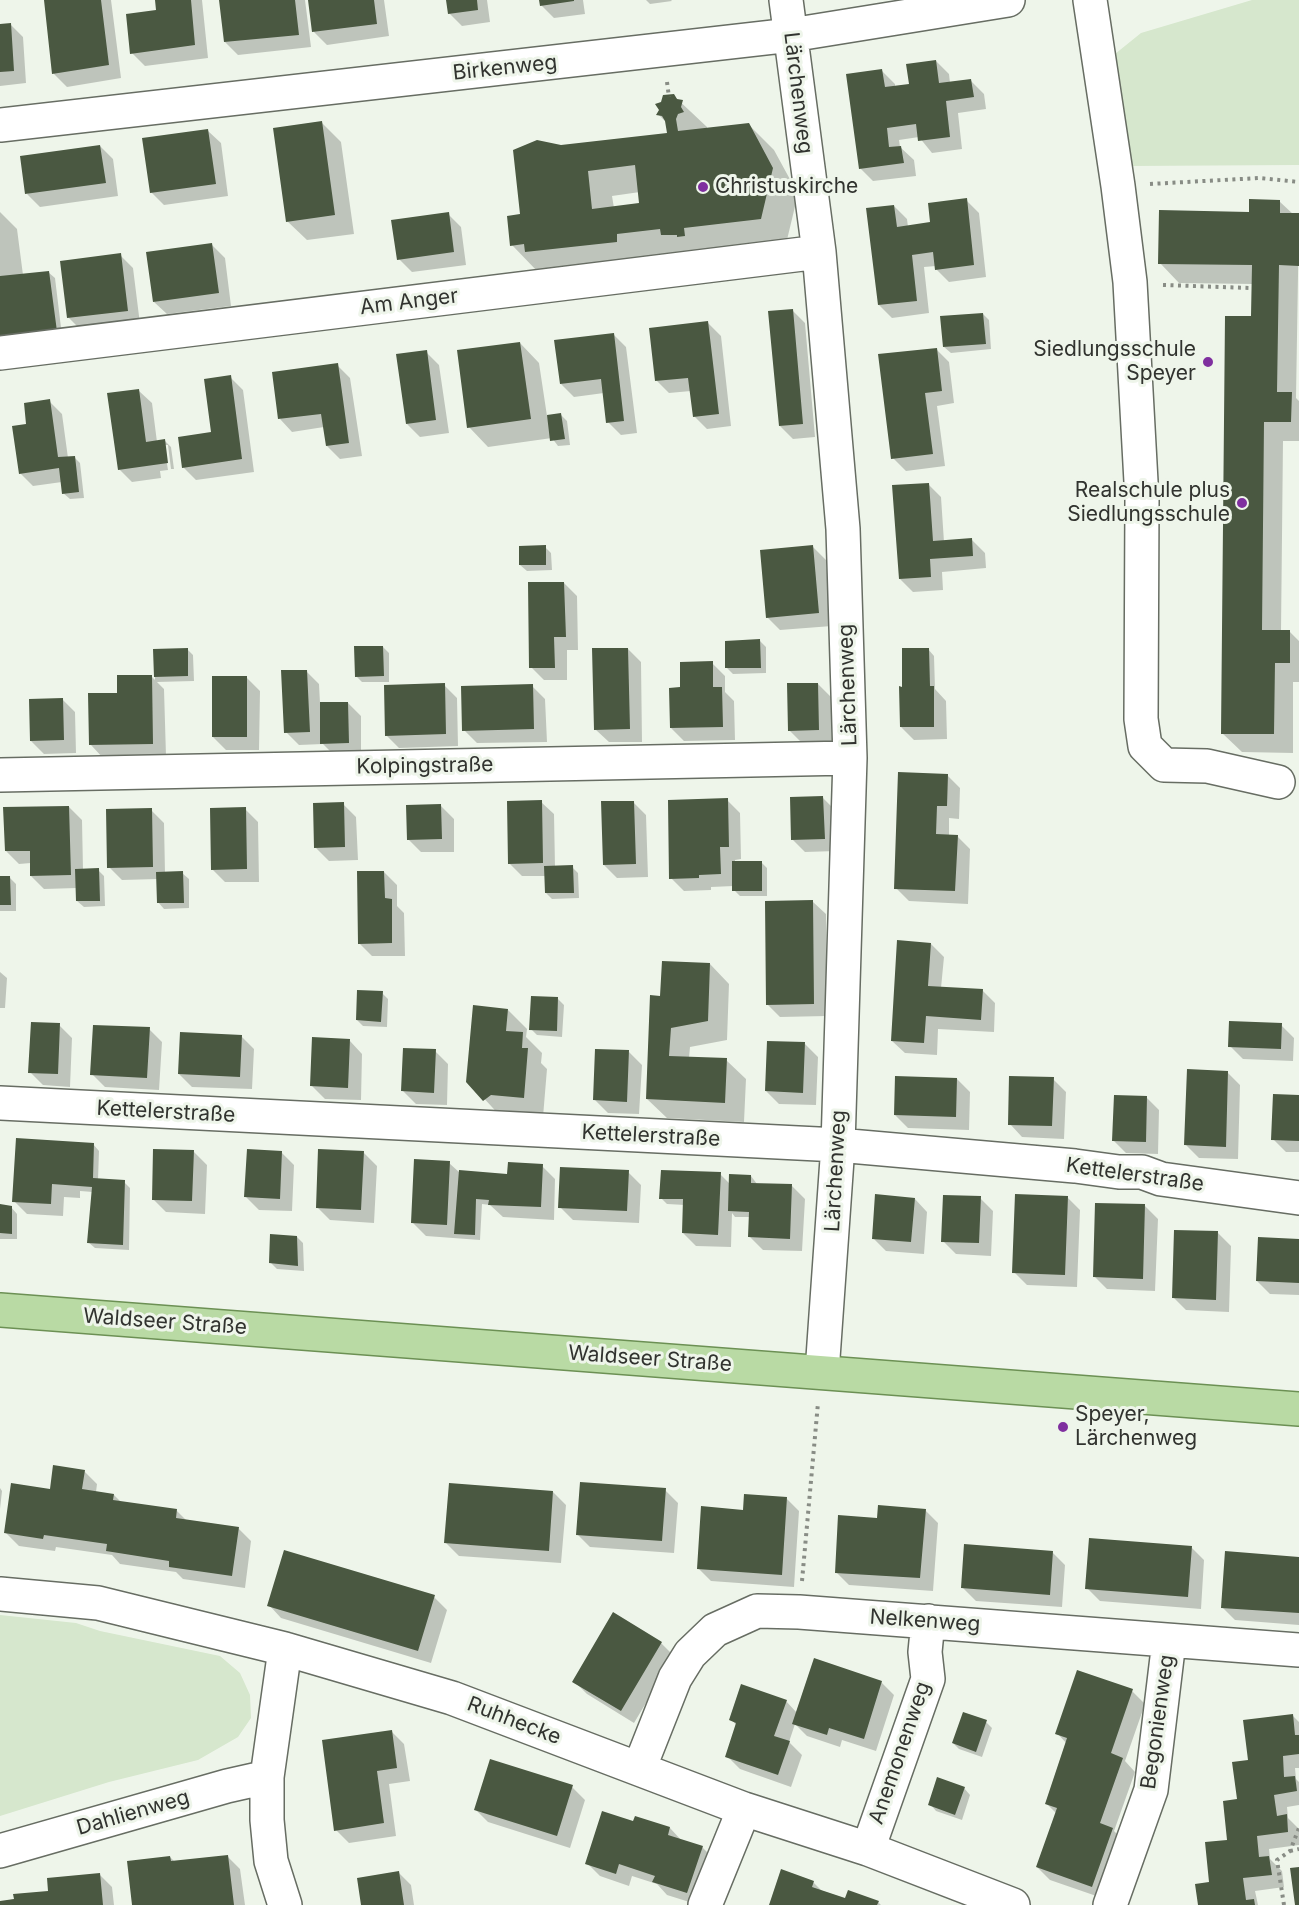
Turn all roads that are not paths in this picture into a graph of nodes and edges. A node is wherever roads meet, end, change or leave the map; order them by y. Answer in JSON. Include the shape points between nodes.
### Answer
{"nodes":[{"id":1,"x":786,"y":0,"type":"edge"},
{"id":2,"x":1008,"y":0,"type":"edge"},
{"id":3,"x":1090,"y":0,"type":"edge"},
{"id":4,"x":791,"y":35,"type":"junction"},
{"id":5,"x":0,"y":125,"type":"edge"},
{"id":6,"x":819,"y":252,"type":"junction"},
{"id":7,"x":0,"y":353,"type":"edge"},
{"id":8,"x":850,"y":758,"type":"junction"},
{"id":9,"x":0,"y":775,"type":"edge"},
{"id":10,"x":1278,"y":782,"type":"dead end"},
{"id":11,"x":0,"y":1103,"type":"edge"},
{"id":12,"x":838,"y":1145,"type":"junction"},
{"id":13,"x":1299,"y":1198,"type":"edge"},
{"id":14,"x":0,"y":1310,"type":"edge"},
{"id":15,"x":820,"y":1385,"type":"junction"},
{"id":16,"x":1299,"y":1409,"type":"edge"},
{"id":17,"x":0,"y":1594,"type":"edge"},
{"id":18,"x":928,"y":1621,"type":"junction"},
{"id":19,"x":1169,"y":1641,"type":"junction"},
{"id":20,"x":285,"y":1649,"type":"junction"},
{"id":21,"x":1299,"y":1650,"type":"edge"},
{"id":22,"x":639,"y":1769,"type":"junction"},
{"id":23,"x":267,"y":1777,"type":"junction"},
{"id":24,"x":744,"y":1809,"type":"junction"},
{"id":25,"x":868,"y":1849,"type":"junction"},
{"id":26,"x":0,"y":1851,"type":"edge"},
{"id":27,"x":285,"y":1905,"type":"edge"},
{"id":28,"x":705,"y":1905,"type":"edge"},
{"id":29,"x":1013,"y":1905,"type":"edge"},
{"id":30,"x":1110,"y":1905,"type":"edge"}],
"edges":[{"from":1,"to":4,"type":"street","name":"Lärchenweg"},
{"from":2,"to":4,"type":"street","name":"Birkenweg"},
{"from":3,"to":10,"type":"street","via":[[1130,282],[1142,500],[1141,719],[1145,746],[1164,765],[1207,766]]},
{"from":4,"to":5,"type":"street","name":"Birkenweg"},
{"from":4,"to":6,"type":"street","name":"Lärchenweg"},
{"from":6,"to":7,"type":"street","name":"Am Anger"},
{"from":6,"to":8,"type":"street","name":"Lärchenweg","via":[[843,529]]},
{"from":8,"to":9,"type":"street","name":"Kolpingstraße"},
{"from":8,"to":12,"type":"street","name":"Lärchenweg"},
{"from":11,"to":12,"type":"street","name":"Kettelerstraße"},
{"from":12,"to":13,"type":"street","name":"Kettelerstraße","via":[[1142,1172],[1161,1179]]},
{"from":12,"to":15,"type":"street","name":"Lärchenweg"},
{"from":14,"to":15,"type":"main road","name":"Waldseer Straße"},
{"from":15,"to":16,"type":"main road","name":"Waldseer Straße"},
{"from":17,"to":20,"type":"street","name":"Ruhhecke","via":[[98,1603]]},
{"from":18,"to":19,"type":"street","name":"Nelkenweg"},
{"from":18,"to":22,"type":"street","name":"Nelkenweg","via":[[757,1611],[715,1630],[690,1654],[675,1678]]},
{"from":18,"to":25,"type":"street","name":"Anemonenweg","via":[[928,1679]]},
{"from":19,"to":21,"type":"street","name":"Nelkenweg"},
{"from":19,"to":30,"type":"street","name":"Begonienweg","via":[[1151,1790]]},
{"from":20,"to":22,"type":"street","name":"Ruhhecke","via":[[452,1698]]},
{"from":20,"to":23,"type":"street"},
{"from":22,"to":24,"type":"street","name":"Ruhhecke"},
{"from":23,"to":26,"type":"street","name":"Dahlienweg"},
{"from":23,"to":27,"type":"street","via":[[271,1861]]},
{"from":24,"to":25,"type":"street","name":"Ruhhecke"},
{"from":24,"to":28,"type":"street"},
{"from":25,"to":29,"type":"street","name":"Ruhhecke"}]}
